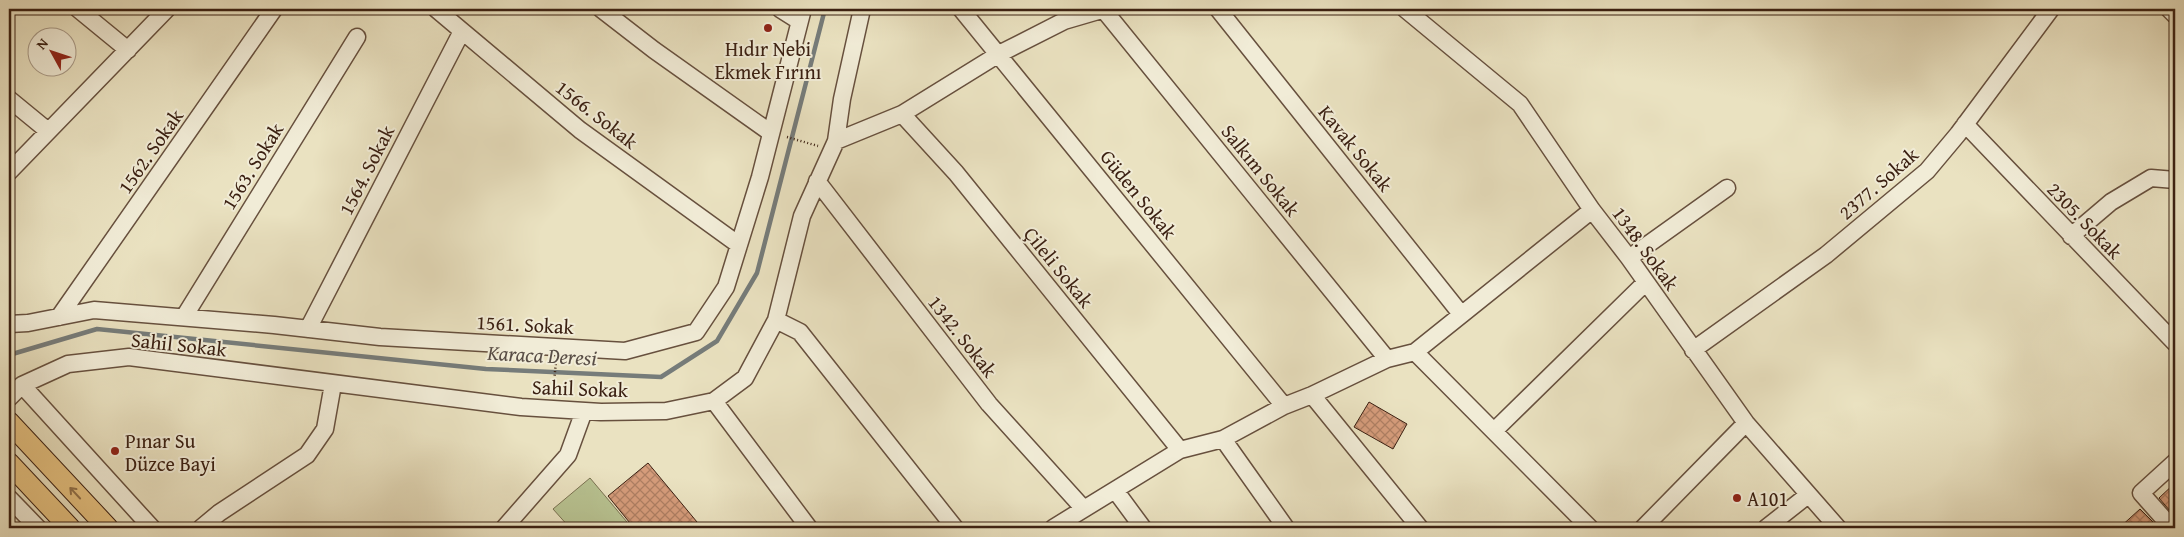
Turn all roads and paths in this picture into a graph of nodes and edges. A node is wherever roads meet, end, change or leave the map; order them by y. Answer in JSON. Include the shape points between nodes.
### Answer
{"nodes":[{"id":1,"x":78,"y":9,"type":"edge"},
{"id":2,"x":168,"y":9,"type":"edge"},
{"id":3,"x":274,"y":9,"type":"edge"},
{"id":4,"x":436,"y":9,"type":"edge"},
{"id":5,"x":601,"y":9,"type":"edge"},
{"id":6,"x":780,"y":9,"type":"edge"},
{"id":7,"x":862,"y":9,"type":"edge"},
{"id":8,"x":961,"y":9,"type":"edge"},
{"id":9,"x":1104,"y":9,"type":"edge"},
{"id":10,"x":1218,"y":9,"type":"edge"},
{"id":11,"x":1405,"y":9,"type":"edge"},
{"id":12,"x":2051,"y":9,"type":"edge"},
{"id":13,"x":2169,"y":9,"type":"edge"},
{"id":14,"x":2175,"y":14,"type":"edge"},
{"id":15,"x":801,"y":15,"type":"edge"},
{"id":16,"x":462,"y":32,"type":"junction"},
{"id":17,"x":357,"y":37,"type":"dead end"},
{"id":18,"x":128,"y":50,"type":"junction"},
{"id":19,"x":999,"y":54,"type":"junction"},
{"id":20,"x":9,"y":99,"type":"edge"},
{"id":21,"x":902,"y":114,"type":"junction"},
{"id":22,"x":1966,"y":124,"type":"junction"},
{"id":23,"x":48,"y":131,"type":"junction"},
{"id":24,"x":771,"y":133,"type":"junction"},
{"id":25,"x":835,"y":146,"type":"junction"},
{"id":26,"x":9,"y":172,"type":"edge"},
{"id":27,"x":2175,"y":180,"type":"edge"},
{"id":28,"x":818,"y":181,"type":"junction"},
{"id":29,"x":1727,"y":188,"type":"dead end"},
{"id":30,"x":1592,"y":210,"type":"junction"},
{"id":31,"x":2071,"y":236,"type":"junction"},
{"id":32,"x":739,"y":245,"type":"junction"},
{"id":33,"x":1628,"y":258,"type":"junction"},
{"id":34,"x":1645,"y":283,"type":"junction"},
{"id":35,"x":1461,"y":314,"type":"junction"},
{"id":36,"x":59,"y":317,"type":"junction"},
{"id":37,"x":184,"y":317,"type":"junction"},
{"id":38,"x":776,"y":320,"type":"junction"},
{"id":39,"x":9,"y":324,"type":"edge"},
{"id":40,"x":308,"y":329,"type":"junction"},
{"id":41,"x":2175,"y":343,"type":"edge"},
{"id":42,"x":557,"y":347,"type":"junction"},
{"id":43,"x":1693,"y":350,"type":"junction"},
{"id":44,"x":1415,"y":352,"type":"junction"},
{"id":45,"x":1387,"y":359,"type":"junction"},
{"id":46,"x":333,"y":384,"type":"junction"},
{"id":47,"x":22,"y":385,"type":"junction"},
{"id":48,"x":1312,"y":395,"type":"junction"},
{"id":49,"x":9,"y":398,"type":"edge"},
{"id":50,"x":714,"y":401,"type":"junction"},
{"id":51,"x":1284,"y":406,"type":"junction"},
{"id":52,"x":552,"y":409,"type":"junction"},
{"id":53,"x":584,"y":411,"type":"junction"},
{"id":54,"x":9,"y":422,"type":"edge"},
{"id":55,"x":1746,"y":423,"type":"junction"},
{"id":56,"x":1494,"y":430,"type":"junction"},
{"id":57,"x":1223,"y":439,"type":"junction"},
{"id":58,"x":1180,"y":450,"type":"junction"},
{"id":59,"x":2175,"y":462,"type":"edge"},
{"id":60,"x":9,"y":463,"type":"edge"},
{"id":61,"x":1116,"y":490,"type":"junction"},
{"id":62,"x":1808,"y":495,"type":"junction"},
{"id":63,"x":9,"y":498,"type":"edge"},
{"id":64,"x":1084,"y":509,"type":"junction"},
{"id":65,"x":57,"y":520,"type":"edge"},
{"id":66,"x":35,"y":525,"type":"edge"},
{"id":67,"x":108,"y":528,"type":"edge"},
{"id":68,"x":152,"y":528,"type":"edge"},
{"id":69,"x":201,"y":528,"type":"edge"},
{"id":70,"x":504,"y":528,"type":"edge"},
{"id":71,"x":809,"y":528,"type":"edge"},
{"id":72,"x":955,"y":528,"type":"edge"},
{"id":73,"x":1053,"y":528,"type":"edge"},
{"id":74,"x":1143,"y":528,"type":"edge"},
{"id":75,"x":1286,"y":528,"type":"edge"},
{"id":76,"x":1420,"y":528,"type":"edge"},
{"id":77,"x":1590,"y":528,"type":"edge"},
{"id":78,"x":1643,"y":528,"type":"edge"},
{"id":79,"x":1766,"y":528,"type":"edge"},
{"id":80,"x":1838,"y":528,"type":"edge"},
{"id":81,"x":2172,"y":528,"type":"edge"}],
"edges":[{"from":1,"to":18,"type":"street"},
{"from":2,"to":18,"type":"street"},
{"from":3,"to":36,"type":"street","name":"1562. Sokak"},
{"from":4,"to":16,"type":"street","name":"1566. Sokak"},
{"from":5,"to":24,"type":"street"},
{"from":6,"to":15,"type":"street"},
{"from":7,"to":25,"type":"street","name":"Sahil Sokak"},
{"from":8,"to":19,"type":"street","name":"Güden Sokak"},
{"from":9,"to":19,"type":"street","via":[[1064,21]]},
{"from":9,"to":45,"type":"street","name":"Salkım Sokak"},
{"from":10,"to":35,"type":"street","name":"Kavak Sokak"},
{"from":11,"to":30,"type":"street","name":"1348. Sokak","via":[[1520,104]]},
{"from":12,"to":22,"type":"street","name":"2377. Sokak"},
{"from":13,"to":14,"type":"street"},
{"from":15,"to":24,"type":"street","name":"1561. Sokak"},
{"from":16,"to":32,"type":"street","name":"1566. Sokak","via":[[580,130]]},
{"from":16,"to":40,"type":"street","name":"1564. Sokak"},
{"from":17,"to":37,"type":"street","name":"1563. Sokak"},
{"from":18,"to":23,"type":"street"},
{"from":19,"to":21,"type":"street"},
{"from":19,"to":51,"type":"street","name":"Güden Sokak"},
{"from":20,"to":23,"type":"street"},
{"from":21,"to":25,"type":"street"},
{"from":21,"to":58,"type":"street","name":"Çileli Sokak","via":[[956,173]]},
{"from":22,"to":31,"type":"street","name":"2305. Sokak"},
{"from":22,"to":43,"type":"street","name":"2377. Sokak","via":[[1927,170],[1826,255]]},
{"from":23,"to":26,"type":"street"},
{"from":24,"to":25,"type":"path"},
{"from":24,"to":32,"type":"street","name":"1561. Sokak"},
{"from":25,"to":28,"type":"street","name":"Sahil Sokak"},
{"from":27,"to":31,"type":"street","via":[[2150,178],[2112,202]]},
{"from":28,"to":38,"type":"street","name":"Sahil Sokak","via":[[802,216]]},
{"from":28,"to":64,"type":"street","name":"1342. Sokak","via":[[989,404]]},
{"from":29,"to":33,"type":"street"},
{"from":30,"to":33,"type":"street","name":"1348. Sokak"},
{"from":30,"to":35,"type":"street"},
{"from":31,"to":41,"type":"street","name":"2305. Sokak"},
{"from":32,"to":42,"type":"street","name":"1561. Sokak","via":[[726,288],[696,332],[625,351]]},
{"from":33,"to":34,"type":"street","name":"1348. Sokak"},
{"from":34,"to":43,"type":"street","name":"1348. Sokak"},
{"from":34,"to":56,"type":"street"},
{"from":35,"to":44,"type":"street"},
{"from":36,"to":37,"type":"street","name":"1561. Sokak","via":[[94,310]]},
{"from":36,"to":39,"type":"street","name":"1561. Sokak"},
{"from":37,"to":40,"type":"street","name":"1561. Sokak"},
{"from":38,"to":50,"type":"street","name":"Sahil Sokak","via":[[745,378]]},
{"from":38,"to":72,"type":"street","via":[[800,332]]},
{"from":40,"to":42,"type":"street","name":"1561. Sokak","via":[[380,337]]},
{"from":42,"to":52,"type":"path"},
{"from":43,"to":55,"type":"street","name":"1348. Sokak"},
{"from":44,"to":45,"type":"street"},
{"from":44,"to":56,"type":"street"},
{"from":45,"to":48,"type":"street"},
{"from":46,"to":47,"type":"street","name":"Sahil Sokak","via":[[129,357],[68,364]]},
{"from":46,"to":52,"type":"street","name":"Sahil Sokak"},
{"from":46,"to":69,"type":"street","via":[[325,429],[306,456]]},
{"from":47,"to":49,"type":"street"},
{"from":47,"to":68,"type":"street"},
{"from":48,"to":51,"type":"street"},
{"from":48,"to":76,"type":"street"},
{"from":50,"to":53,"type":"street","name":"Sahil Sokak","via":[[666,411]]},
{"from":50,"to":71,"type":"street"},
{"from":51,"to":57,"type":"street"},
{"from":52,"to":53,"type":"street","name":"Sahil Sokak"},
{"from":53,"to":70,"type":"street","via":[[568,455]]},
{"from":67,"to":54,"type":"main road","one_way":true},
{"from":55,"to":62,"type":"street","name":"1348. Sokak"},
{"from":55,"to":78,"type":"street"},
{"from":56,"to":77,"type":"street"},
{"from":57,"to":58,"type":"street"},
{"from":57,"to":75,"type":"street"},
{"from":58,"to":61,"type":"street"},
{"from":59,"to":81,"type":"street","via":[[2141,493]]},
{"from":60,"to":65,"type":"main road"},
{"from":61,"to":64,"type":"street"},
{"from":61,"to":74,"type":"street"},
{"from":62,"to":79,"type":"street"},
{"from":62,"to":80,"type":"street","name":"1348. Sokak"},
{"from":63,"to":66,"type":"street"},
{"from":64,"to":73,"type":"street"},
{"from":65,"to":66,"type":"street"}]}
